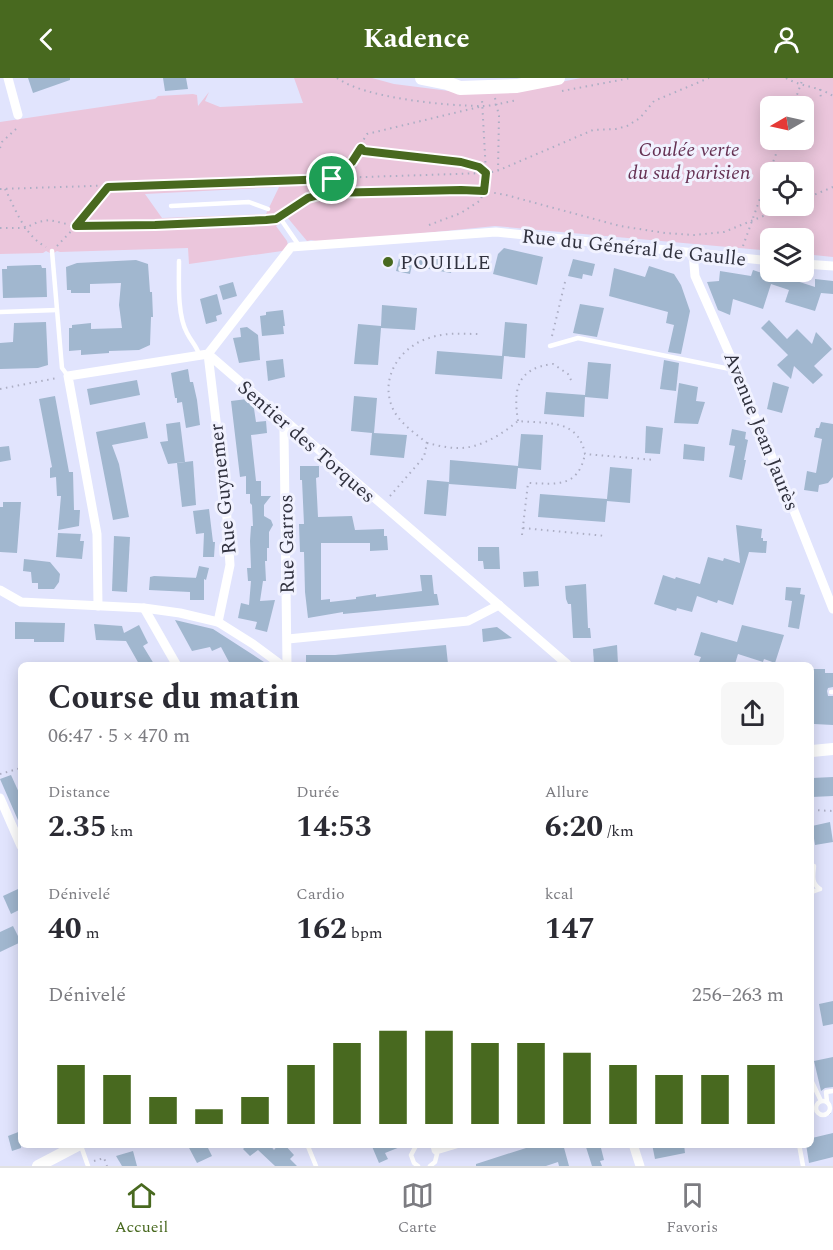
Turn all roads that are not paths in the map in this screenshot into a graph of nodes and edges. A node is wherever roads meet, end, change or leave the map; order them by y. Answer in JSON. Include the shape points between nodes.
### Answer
{"nodes":[{"id":1,"x":8,"y":78,"type":"edge"},
{"id":2,"x":422,"y":78,"type":"edge"},
{"id":3,"x":558,"y":78,"type":"edge"},
{"id":4,"x":452,"y":80,"type":"edge"},
{"id":5,"x":18,"y":115,"type":"road end"},
{"id":6,"x":171,"y":206,"type":"dead end"},
{"id":7,"x":268,"y":209,"type":"dead end"},
{"id":8,"x":282,"y":221,"type":"dead end"},
{"id":9,"x":300,"y":247,"type":"junction"},
{"id":10,"x":52,"y":251,"type":"road end"},
{"id":11,"x":693,"y":253,"type":"junction"},
{"id":12,"x":760,"y":260,"type":"edge"},
{"id":13,"x":179,"y":261,"type":"dead end"},
{"id":14,"x":814,"y":265,"type":"edge"},
{"id":15,"x":833,"y":266,"type":"edge"},
{"id":16,"x":57,"y":310,"type":"junction"},
{"id":17,"x":0,"y":312,"type":"edge"},
{"id":18,"x":550,"y":346,"type":"road end"},
{"id":19,"x":203,"y":354,"type":"junction"},
{"id":20,"x":736,"y":370,"type":"junction"},
{"id":21,"x":68,"y":376,"type":"junction"},
{"id":22,"x":286,"y":423,"type":"junction"},
{"id":23,"x":0,"y":590,"type":"edge"},
{"id":24,"x":499,"y":605,"type":"junction"},
{"id":25,"x":98,"y":606,"type":"junction"},
{"id":26,"x":144,"y":608,"type":"junction"},
{"id":27,"x":833,"y":609,"type":"edge"},
{"id":28,"x":218,"y":622,"type":"junction"},
{"id":29,"x":288,"y":639,"type":"junction"},
{"id":30,"x":175,"y":662,"type":"edge"},
{"id":31,"x":277,"y":662,"type":"edge"},
{"id":32,"x":287,"y":662,"type":"edge"},
{"id":33,"x":565,"y":662,"type":"edge"},
{"id":34,"x":833,"y":749,"type":"edge"},
{"id":35,"x":814,"y":751,"type":"edge"},
{"id":36,"x":0,"y":798,"type":"edge"},
{"id":37,"x":18,"y":839,"type":"edge"},
{"id":38,"x":814,"y":882,"type":"edge"},
{"id":39,"x":814,"y":892,"type":"edge"},
{"id":40,"x":814,"y":1085,"type":"edge"},
{"id":41,"x":833,"y":1091,"type":"edge"},
{"id":42,"x":824,"y":1102,"type":"junction"},
{"id":43,"x":817,"y":1111,"type":"junction"},
{"id":44,"x":814,"y":1114,"type":"edge"},
{"id":45,"x":831,"y":1114,"type":"edge"},
{"id":46,"x":72,"y":1148,"type":"edge"},
{"id":47,"x":82,"y":1148,"type":"edge"},
{"id":48,"x":309,"y":1148,"type":"edge"},
{"id":49,"x":415,"y":1148,"type":"edge"},
{"id":50,"x":433,"y":1148,"type":"edge"},
{"id":51,"x":634,"y":1148,"type":"edge"},
{"id":52,"x":800,"y":1148,"type":"edge"},
{"id":53,"x":88,"y":1165,"type":"edge"},
{"id":54,"x":38,"y":1166,"type":"edge"},
{"id":55,"x":316,"y":1166,"type":"edge"},
{"id":56,"x":418,"y":1166,"type":"edge"},
{"id":57,"x":430,"y":1166,"type":"edge"},
{"id":58,"x":640,"y":1166,"type":"edge"},
{"id":59,"x":803,"y":1166,"type":"edge"}],
"edges":[{"from":1,"to":5,"type":"street"},
{"from":2,"to":4,"type":"main road"},
{"from":3,"to":4,"type":"main road","via":[[494,88],[460,88]]},
{"from":6,"to":7,"type":"lane","via":[[249,202]]},
{"from":8,"to":9,"type":"lane"},
{"from":9,"to":11,"type":"street","name":"Rue du Général de Gaulle","via":[[496,232]]},
{"from":9,"to":19,"type":"street","via":[[291,248]]},
{"from":10,"to":16,"type":"lane"},
{"from":11,"to":12,"type":"street","name":"Rue du Général de Gaulle"},
{"from":11,"to":20,"type":"street","name":"Avenue Jean Jaurès","via":[[695,276]]},
{"from":13,"to":19,"type":"lane","via":[[186,332]]},
{"from":14,"to":15,"type":"street"},
{"from":16,"to":17,"type":"lane"},
{"from":16,"to":21,"type":"lane","via":[[62,368]]},
{"from":18,"to":20,"type":"lane","via":[[578,338]]},
{"from":19,"to":21,"type":"street"},
{"from":19,"to":22,"type":"street","name":"Sentier des Torques"},
{"from":19,"to":28,"type":"street","name":"Rue Guynemer","via":[[226,504],[230,565]]},
{"from":20,"to":27,"type":"street","name":"Avenue Jean Jaurès"},
{"from":21,"to":25,"type":"street","via":[[97,534]]},
{"from":22,"to":24,"type":"street","name":"Sentier des Torques"},
{"from":22,"to":29,"type":"street","name":"Rue Garros"},
{"from":23,"to":25,"type":"street","via":[[21,602]]},
{"from":24,"to":29,"type":"street","via":[[468,621]]},
{"from":24,"to":33,"type":"street","name":"Sentier des Torques"},
{"from":25,"to":26,"type":"street"},
{"from":26,"to":28,"type":"street"},
{"from":26,"to":30,"type":"street"},
{"from":28,"to":31,"type":"street"},
{"from":29,"to":32,"type":"street","name":"Rue Garros"},
{"from":34,"to":35,"type":"street"},
{"from":36,"to":37,"type":"street"},
{"from":38,"to":39,"type":"lane","via":[[820,890]]},
{"from":40,"to":42,"type":"lane"},
{"from":41,"to":42,"type":"lane","via":[[826,1092]]},
{"from":42,"to":43,"type":"lane","via":[[817,1105]]},
{"from":42,"to":45,"type":"lane","via":[[831,1107]]},
{"from":43,"to":44,"type":"lane"},
{"from":43,"to":45,"type":"lane"},
{"from":46,"to":54,"type":"street"},
{"from":47,"to":53,"type":"lane"},
{"from":48,"to":55,"type":"lane"},
{"from":49,"to":56,"type":"lane","via":[[411,1155]]},
{"from":50,"to":57,"type":"lane","via":[[436,1158]]},
{"from":51,"to":58,"type":"street"},
{"from":52,"to":59,"type":"lane"}]}
